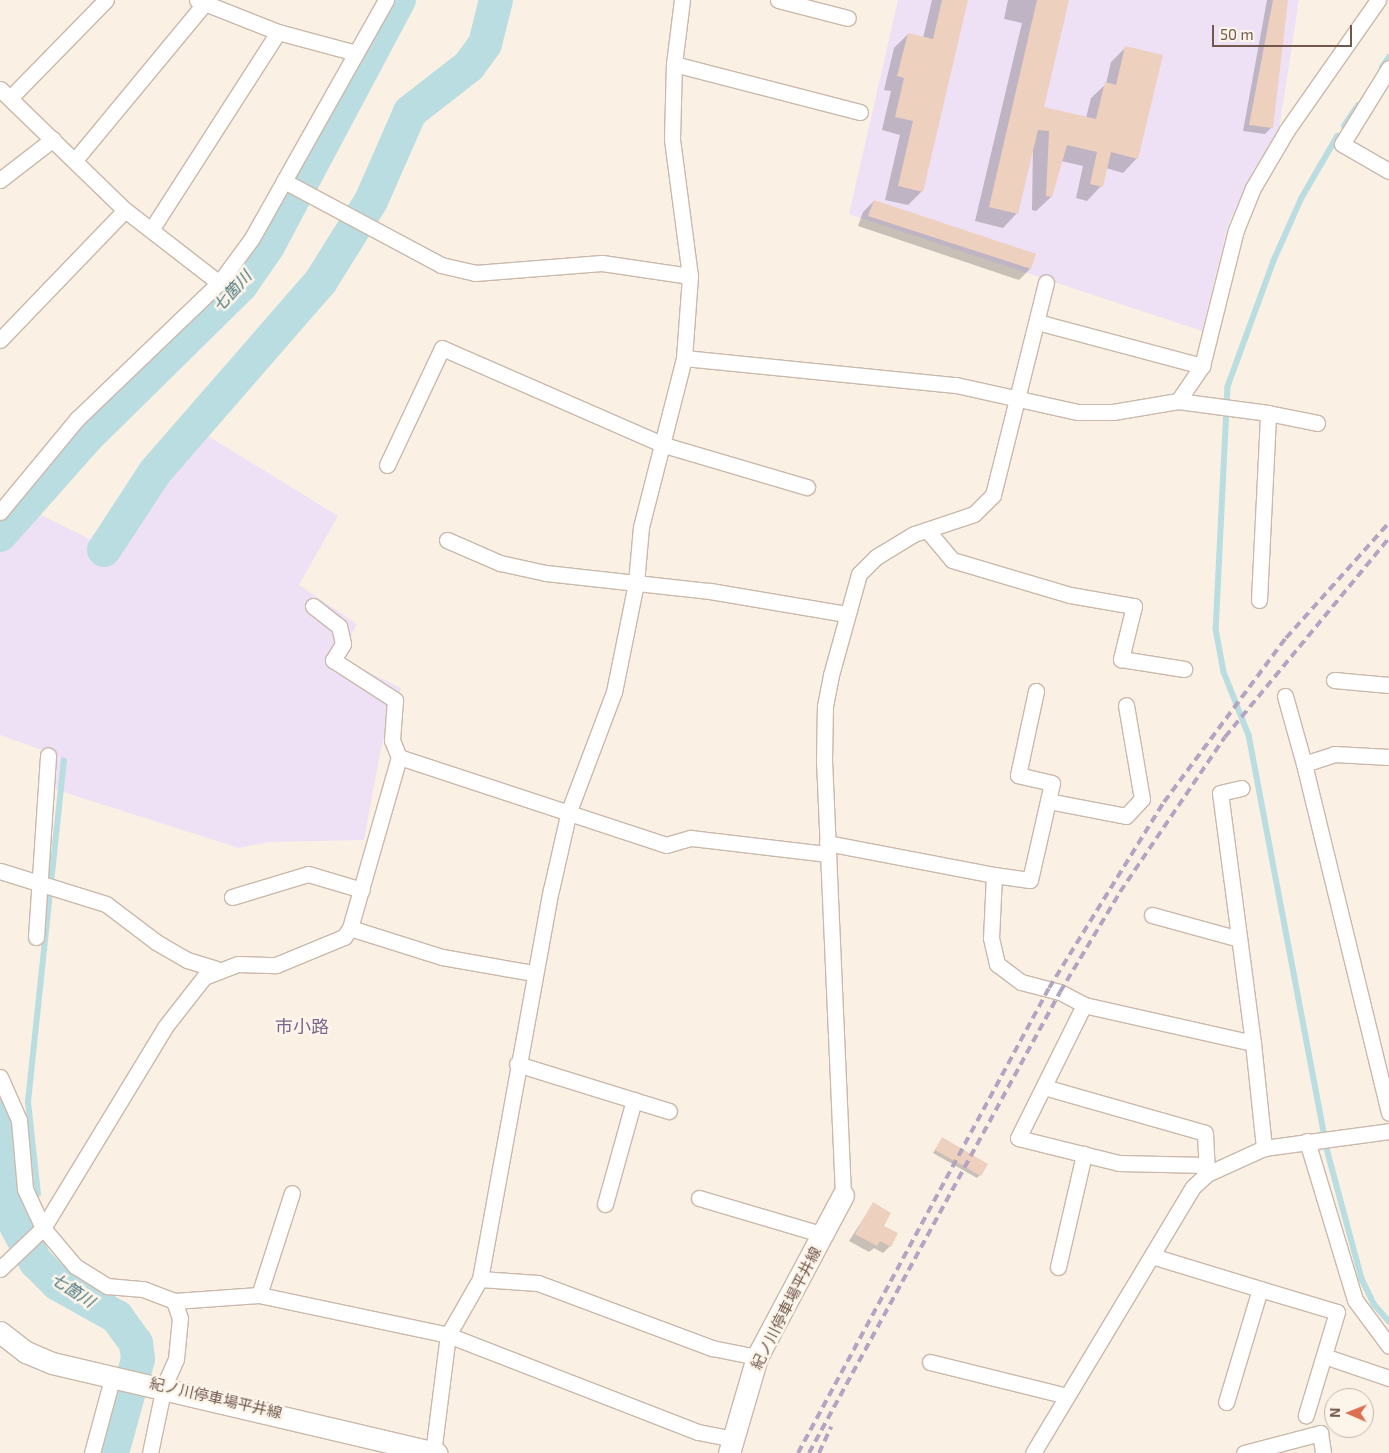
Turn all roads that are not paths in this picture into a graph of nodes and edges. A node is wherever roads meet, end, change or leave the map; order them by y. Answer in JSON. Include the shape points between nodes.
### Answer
{"nodes":[{"id":1,"x":106,"y":0,"type":"edge"},
{"id":2,"x":386,"y":0,"type":"edge"},
{"id":3,"x":682,"y":0,"type":"edge"},
{"id":4,"x":778,"y":0,"type":"edge"},
{"id":5,"x":1378,"y":0,"type":"edge"},
{"id":6,"x":200,"y":2,"type":"edge"},
{"id":7,"x":848,"y":18,"type":"dead end"},
{"id":8,"x":278,"y":32,"type":"junction"},
{"id":9,"x":352,"y":52,"type":"junction"},
{"id":10,"x":674,"y":64,"type":"junction"},
{"id":11,"x":1389,"y":68,"type":"edge"},
{"id":12,"x":5,"y":94,"type":"edge"},
{"id":13,"x":860,"y":112,"type":"dead end"},
{"id":14,"x":53,"y":139,"type":"junction"},
{"id":15,"x":75,"y":160,"type":"junction"},
{"id":16,"x":1389,"y":170,"type":"edge"},
{"id":17,"x":0,"y":180,"type":"edge"},
{"id":18,"x":286,"y":182,"type":"junction"},
{"id":19,"x":125,"y":210,"type":"junction"},
{"id":20,"x":151,"y":230,"type":"junction"},
{"id":21,"x":690,"y":276,"type":"junction"},
{"id":22,"x":219,"y":283,"type":"junction"},
{"id":23,"x":1046,"y":283,"type":"dead end"},
{"id":24,"x":1037,"y":322,"type":"junction"},
{"id":25,"x":0,"y":340,"type":"edge"},
{"id":26,"x":684,"y":358,"type":"junction"},
{"id":27,"x":1202,"y":366,"type":"junction"},
{"id":28,"x":1019,"y":400,"type":"junction"},
{"id":29,"x":1178,"y":401,"type":"junction"},
{"id":30,"x":1268,"y":413,"type":"junction"},
{"id":31,"x":1317,"y":423,"type":"dead end"},
{"id":32,"x":664,"y":445,"type":"junction"},
{"id":33,"x":387,"y":465,"type":"dead end"},
{"id":34,"x":807,"y":487,"type":"dead end"},
{"id":35,"x":0,"y":512,"type":"edge"},
{"id":36,"x":927,"y":530,"type":"junction"},
{"id":37,"x":447,"y":540,"type":"dead end"},
{"id":38,"x":636,"y":583,"type":"junction"},
{"id":39,"x":1259,"y":600,"type":"dead end"},
{"id":40,"x":312,"y":606,"type":"dead end"},
{"id":41,"x":846,"y":614,"type":"junction"},
{"id":42,"x":1184,"y":669,"type":"dead end"},
{"id":43,"x":1334,"y":680,"type":"dead end"},
{"id":44,"x":1389,"y":685,"type":"edge"},
{"id":45,"x":1036,"y":691,"type":"dead end"},
{"id":46,"x":1285,"y":696,"type":"dead end"},
{"id":47,"x":1126,"y":705,"type":"dead end"},
{"id":48,"x":48,"y":755,"type":"dead end"},
{"id":49,"x":399,"y":757,"type":"junction"},
{"id":50,"x":1389,"y":757,"type":"edge"},
{"id":51,"x":1304,"y":764,"type":"junction"},
{"id":52,"x":1242,"y":788,"type":"dead end"},
{"id":53,"x":1048,"y":801,"type":"junction"},
{"id":54,"x":569,"y":811,"type":"junction"},
{"id":55,"x":827,"y":849,"type":"junction"},
{"id":56,"x":0,"y":871,"type":"edge"},
{"id":57,"x":994,"y":875,"type":"junction"},
{"id":58,"x":41,"y":885,"type":"junction"},
{"id":59,"x":362,"y":890,"type":"junction"},
{"id":60,"x":232,"y":897,"type":"dead end"},
{"id":61,"x":1152,"y":915,"type":"dead end"},
{"id":62,"x":350,"y":928,"type":"junction"},
{"id":63,"x":36,"y":937,"type":"dead end"},
{"id":64,"x":1240,"y":939,"type":"junction"},
{"id":65,"x":216,"y":969,"type":"junction"},
{"id":66,"x":533,"y":973,"type":"junction"},
{"id":67,"x":1084,"y":1005,"type":"junction"},
{"id":68,"x":1253,"y":1043,"type":"junction"},
{"id":69,"x":517,"y":1064,"type":"junction"},
{"id":70,"x":0,"y":1077,"type":"edge"},
{"id":71,"x":1044,"y":1088,"type":"junction"},
{"id":72,"x":634,"y":1100,"type":"junction"},
{"id":73,"x":669,"y":1111,"type":"dead end"},
{"id":74,"x":1389,"y":1113,"type":"edge"},
{"id":75,"x":1389,"y":1132,"type":"edge"},
{"id":76,"x":1311,"y":1141,"type":"junction"},
{"id":77,"x":1264,"y":1148,"type":"junction"},
{"id":78,"x":1084,"y":1154,"type":"junction"},
{"id":79,"x":1206,"y":1169,"type":"junction"},
{"id":80,"x":292,"y":1193,"type":"dead end"},
{"id":81,"x":843,"y":1195,"type":"joint"},
{"id":82,"x":699,"y":1198,"type":"dead end"},
{"id":83,"x":605,"y":1204,"type":"dead end"},
{"id":84,"x":41,"y":1230,"type":"junction"},
{"id":85,"x":824,"y":1235,"type":"junction"},
{"id":86,"x":1152,"y":1256,"type":"junction"},
{"id":87,"x":5,"y":1265,"type":"edge"},
{"id":88,"x":1058,"y":1267,"type":"dead end"},
{"id":89,"x":480,"y":1279,"type":"junction"},
{"id":90,"x":1260,"y":1289,"type":"junction"},
{"id":91,"x":259,"y":1295,"type":"junction"},
{"id":92,"x":174,"y":1301,"type":"junction"},
{"id":93,"x":0,"y":1332,"type":"edge"},
{"id":94,"x":448,"y":1334,"type":"junction"},
{"id":95,"x":1389,"y":1346,"type":"edge"},
{"id":96,"x":1324,"y":1356,"type":"junction"},
{"id":97,"x":757,"y":1357,"type":"junction"},
{"id":98,"x":930,"y":1362,"type":"dead end"},
{"id":99,"x":117,"y":1376,"type":"junction"},
{"id":100,"x":1389,"y":1378,"type":"edge"},
{"id":101,"x":158,"y":1385,"type":"junction"},
{"id":102,"x":1067,"y":1396,"type":"junction"},
{"id":103,"x":1226,"y":1402,"type":"dead end"},
{"id":104,"x":1306,"y":1414,"type":"dead end"},
{"id":105,"x":731,"y":1446,"type":"edge"},
{"id":106,"x":1249,"y":1452,"type":"edge"},
{"id":107,"x":92,"y":1453,"type":"edge"},
{"id":108,"x":150,"y":1453,"type":"edge"},
{"id":109,"x":434,"y":1453,"type":"edge"},
{"id":110,"x":1033,"y":1453,"type":"edge"},
{"id":111,"x":1323,"y":1453,"type":"edge"}],
"edges":[{"from":1,"to":12,"type":"street"},
{"from":2,"to":9,"type":"street"},
{"from":3,"to":10,"type":"street"},
{"from":4,"to":7,"type":"street"},
{"from":5,"to":27,"type":"street","via":[[1287,130],[1253,188],[1236,230]]},
{"from":6,"to":8,"type":"street"},
{"from":6,"to":15,"type":"street"},
{"from":8,"to":9,"type":"street"},
{"from":8,"to":20,"type":"street"},
{"from":9,"to":18,"type":"street"},
{"from":10,"to":13,"type":"street"},
{"from":10,"to":21,"type":"street","via":[[672,138]]},
{"from":11,"to":16,"type":"street","via":[[1342,144]]},
{"from":12,"to":14,"type":"street"},
{"from":14,"to":15,"type":"street"},
{"from":14,"to":17,"type":"street"},
{"from":15,"to":19,"type":"street"},
{"from":18,"to":21,"type":"street","via":[[441,264],[475,273],[602,263]]},
{"from":18,"to":22,"type":"street","via":[[252,238]]},
{"from":19,"to":20,"type":"street"},
{"from":19,"to":25,"type":"street"},
{"from":20,"to":22,"type":"street"},
{"from":21,"to":26,"type":"street"},
{"from":22,"to":35,"type":"street","via":[[77,419]]},
{"from":23,"to":24,"type":"street"},
{"from":24,"to":27,"type":"street"},
{"from":24,"to":28,"type":"street"},
{"from":26,"to":28,"type":"street","via":[[956,385]]},
{"from":26,"to":32,"type":"street"},
{"from":27,"to":29,"type":"street"},
{"from":28,"to":29,"type":"street","via":[[1078,412],[1113,412]]},
{"from":28,"to":36,"type":"street","via":[[993,495],[974,514]]},
{"from":29,"to":30,"type":"street","via":[[1227,405]]},
{"from":30,"to":31,"type":"street"},
{"from":30,"to":39,"type":"street"},
{"from":32,"to":33,"type":"street","via":[[442,348]]},
{"from":32,"to":34,"type":"street"},
{"from":32,"to":38,"type":"street","via":[[641,527]]},
{"from":36,"to":41,"type":"street","via":[[876,557],[865,568]]},
{"from":36,"to":42,"type":"street","via":[[952,560],[1070,595],[1134,606],[1121,659]]},
{"from":37,"to":38,"type":"street","via":[[509,565],[592,582]]},
{"from":38,"to":41,"type":"street"},
{"from":38,"to":54,"type":"street","via":[[614,692]]},
{"from":40,"to":49,"type":"street","via":[[339,626],[343,644],[333,660],[395,700],[392,740]]},
{"from":41,"to":55,"type":"street","via":[[825,706]]},
{"from":43,"to":44,"type":"street"},
{"from":45,"to":53,"type":"street","via":[[1018,775],[1052,783]]},
{"from":46,"to":51,"type":"street"},
{"from":47,"to":53,"type":"street","via":[[1142,799],[1126,816]]},
{"from":48,"to":58,"type":"street"},
{"from":49,"to":54,"type":"street"},
{"from":49,"to":59,"type":"street"},
{"from":50,"to":51,"type":"street","via":[[1334,754]]},
{"from":51,"to":74,"type":"street"},
{"from":52,"to":64,"type":"street","via":[[1220,793]]},
{"from":53,"to":57,"type":"street","via":[[1030,880]]},
{"from":54,"to":55,"type":"street","via":[[666,845],[691,838]]},
{"from":54,"to":66,"type":"street"},
{"from":55,"to":57,"type":"street"},
{"from":55,"to":81,"type":"street"},
{"from":56,"to":58,"type":"street"},
{"from":57,"to":67,"type":"street","via":[[991,938],[997,964],[1021,982],[1060,992]]},
{"from":58,"to":63,"type":"street"},
{"from":58,"to":65,"type":"street","via":[[106,904],[156,942],[187,960]]},
{"from":59,"to":60,"type":"street","via":[[308,874]]},
{"from":59,"to":62,"type":"street"},
{"from":61,"to":64,"type":"street"},
{"from":62,"to":65,"type":"street","via":[[344,937],[302,957],[276,965]]},
{"from":62,"to":66,"type":"street","via":[[442,957]]},
{"from":64,"to":68,"type":"street"},
{"from":65,"to":84,"type":"street","via":[[204,977],[165,1027]]},
{"from":66,"to":69,"type":"street"},
{"from":67,"to":68,"type":"street"},
{"from":67,"to":71,"type":"street"},
{"from":68,"to":77,"type":"street"},
{"from":69,"to":72,"type":"street"},
{"from":69,"to":89,"type":"street"},
{"from":70,"to":84,"type":"street","via":[[19,1120],[25,1189]]},
{"from":71,"to":78,"type":"street","via":[[1018,1138]]},
{"from":71,"to":79,"type":"street","via":[[1205,1133]]},
{"from":72,"to":73,"type":"street"},
{"from":72,"to":83,"type":"street"},
{"from":75,"to":76,"type":"street"},
{"from":76,"to":77,"type":"street"},
{"from":76,"to":95,"type":"street","via":[[1355,1300]]},
{"from":77,"to":79,"type":"street"},
{"from":78,"to":79,"type":"street","via":[[1119,1163]]},
{"from":78,"to":88,"type":"street"},
{"from":79,"to":86,"type":"street"},
{"from":80,"to":91,"type":"street"},
{"from":81,"to":85,"type":"main road","name":"紀ノ川停車場平井線"},
{"from":82,"to":85,"type":"street"},
{"from":84,"to":87,"type":"street"},
{"from":84,"to":92,"type":"street","via":[[75,1266],[107,1286],[143,1290]]},
{"from":85,"to":97,"type":"main road","name":"紀ノ川停車場平井線"},
{"from":86,"to":90,"type":"street"},
{"from":86,"to":102,"type":"street"},
{"from":89,"to":94,"type":"street"},
{"from":89,"to":97,"type":"street","via":[[538,1284],[712,1348]]},
{"from":90,"to":96,"type":"street","via":[[1337,1312]]},
{"from":90,"to":103,"type":"street"},
{"from":91,"to":92,"type":"street"},
{"from":91,"to":94,"type":"street"},
{"from":92,"to":101,"type":"street","via":[[180,1318],[176,1359]]},
{"from":93,"to":99,"type":"main road","name":"紀ノ川停車場平井線","via":[[26,1352],[52,1363]]},
{"from":94,"to":105,"type":"street"},
{"from":94,"to":109,"type":"street"},
{"from":96,"to":100,"type":"street"},
{"from":96,"to":104,"type":"street"},
{"from":97,"to":105,"type":"main road","name":"紀ノ川停車場平井線"},
{"from":98,"to":102,"type":"street"},
{"from":99,"to":101,"type":"main road","name":"紀ノ川停車場平井線"},
{"from":99,"to":107,"type":"street"},
{"from":101,"to":108,"type":"street"},
{"from":101,"to":109,"type":"main road","name":"紀ノ川停車場平井線"},
{"from":102,"to":110,"type":"street"},
{"from":106,"to":111,"type":"street","via":[[1320,1433]]}]}
